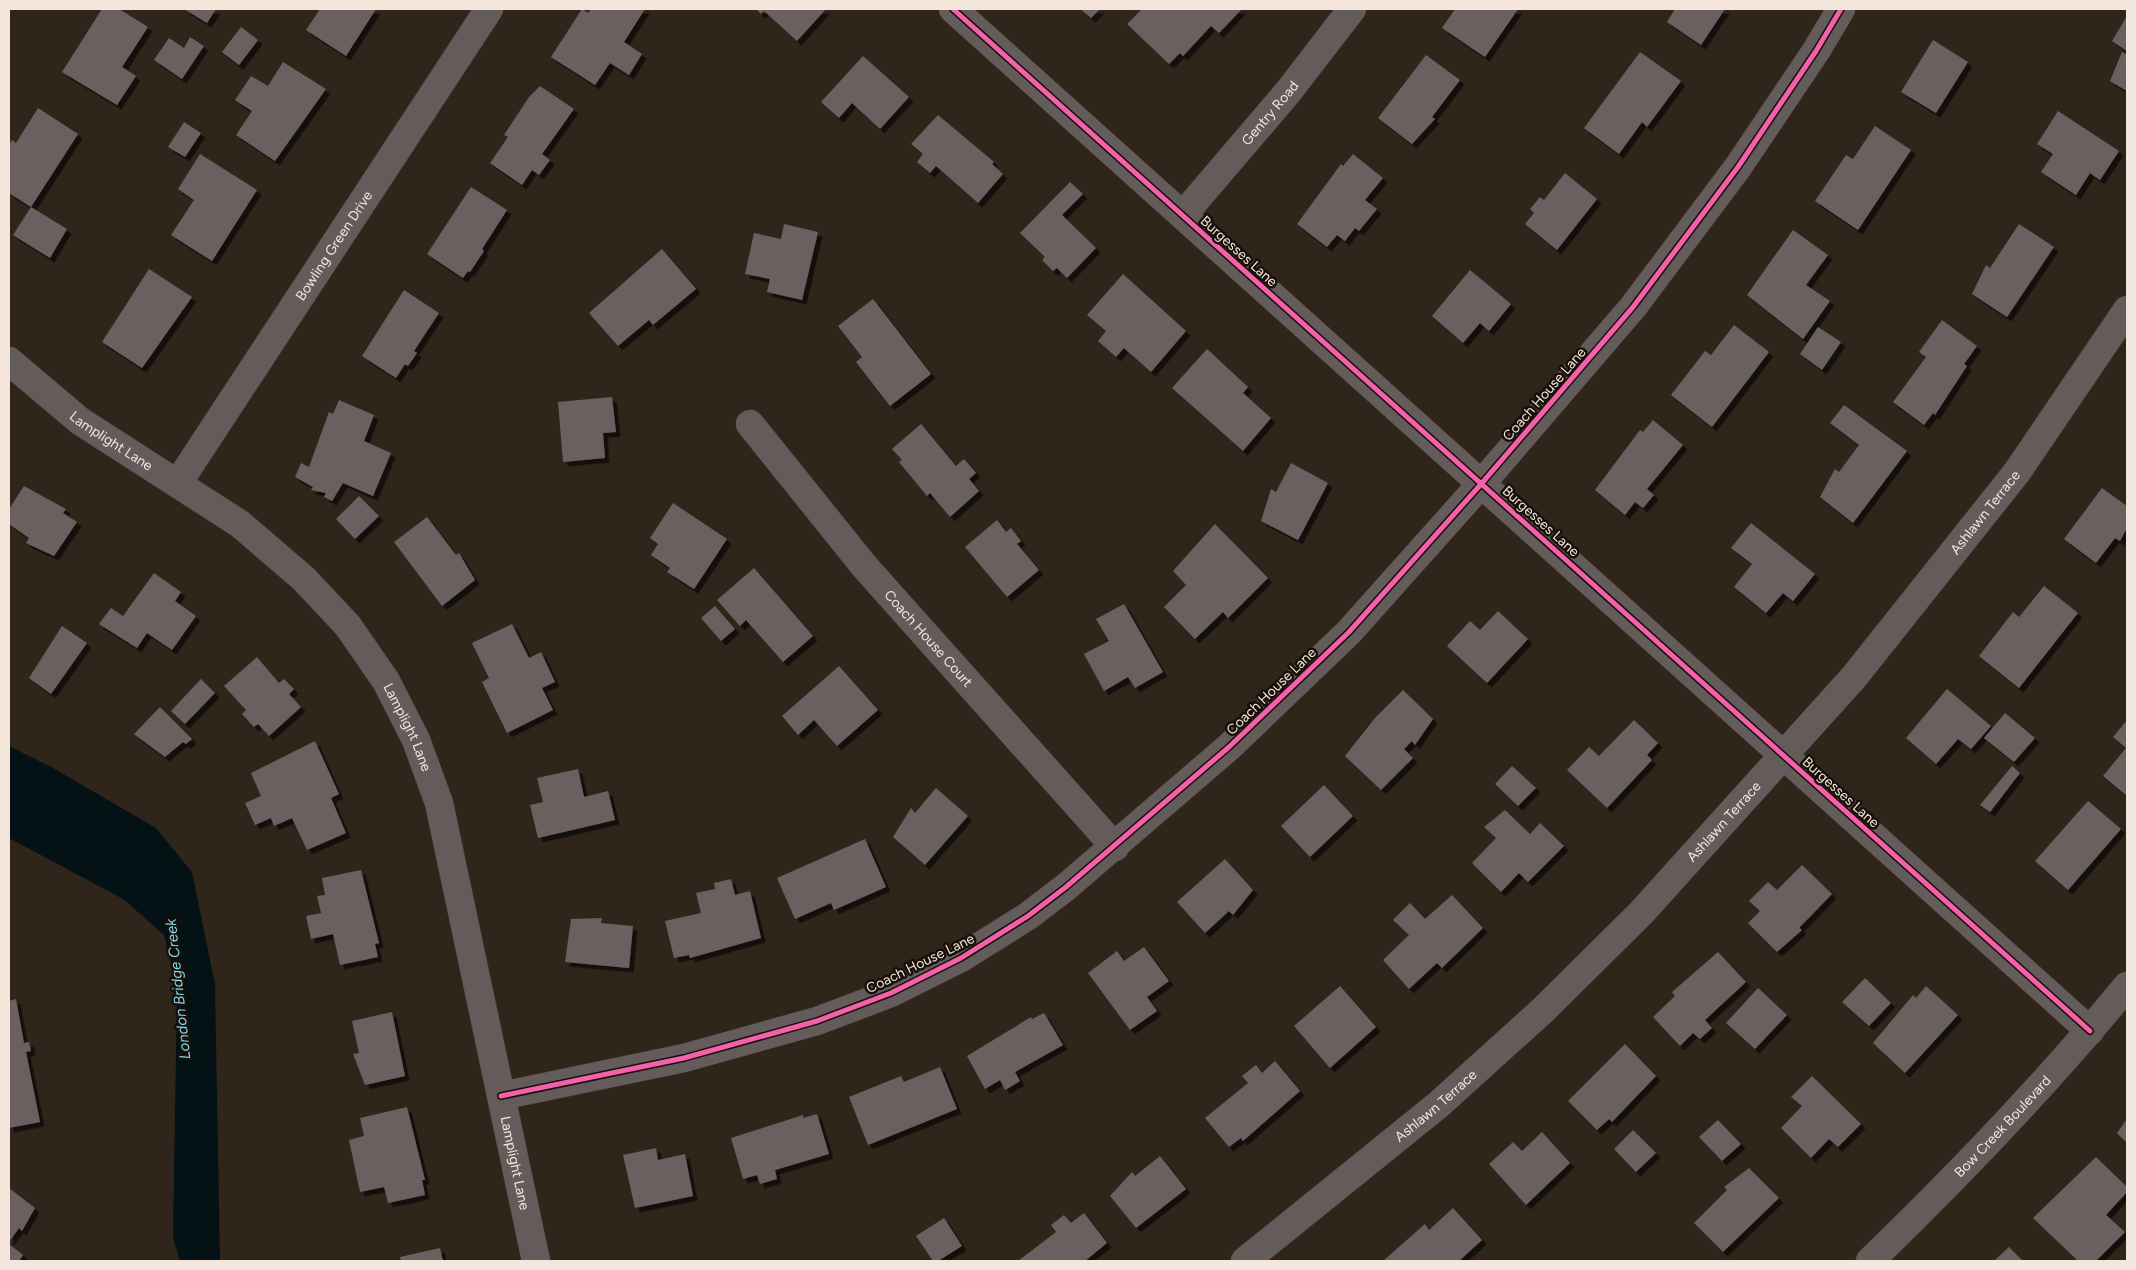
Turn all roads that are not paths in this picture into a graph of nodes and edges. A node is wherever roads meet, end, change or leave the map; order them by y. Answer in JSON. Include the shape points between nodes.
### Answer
{"nodes":[{"id":1,"x":489,"y":9,"type":"edge"},
{"id":2,"x":953,"y":9,"type":"edge"},
{"id":3,"x":1352,"y":9,"type":"edge"},
{"id":4,"x":1841,"y":9,"type":"edge"},
{"id":5,"x":1183,"y":215,"type":"junction"},
{"id":6,"x":2127,"y":310,"type":"edge"},
{"id":7,"x":9,"y":360,"type":"edge"},
{"id":8,"x":750,"y":424,"type":"dead end"},
{"id":9,"x":1482,"y":483,"type":"junction"},
{"id":10,"x":178,"y":484,"type":"junction"},
{"id":11,"x":1783,"y":755,"type":"junction"},
{"id":12,"x":1114,"y":847,"type":"junction"},
{"id":13,"x":2127,"y":986,"type":"edge"},
{"id":14,"x":2090,"y":1031,"type":"junction"},
{"id":15,"x":501,"y":1096,"type":"junction"},
{"id":16,"x":536,"y":1261,"type":"edge"},
{"id":17,"x":1245,"y":1261,"type":"edge"},
{"id":18,"x":1870,"y":1261,"type":"edge"}],
"edges":[{"from":1,"to":10,"type":"street","name":"Bowling Green Drive"},
{"from":2,"to":5,"type":"street","name":"Burgesses Lane"},
{"from":3,"to":5,"type":"street","name":"Gentry Road","via":[[1288,92]]},
{"from":4,"to":9,"type":"street","name":"Coach House Lane","via":[[1738,167],[1633,307]]},
{"from":5,"to":9,"type":"street","name":"Burgesses Lane"},
{"from":6,"to":11,"type":"street","name":"Ashlawn Terrace","via":[[2017,472],[1854,677]]},
{"from":7,"to":10,"type":"street","name":"Lamplight Lane","via":[[80,421]]},
{"from":8,"to":12,"type":"street","name":"Coach House Court","via":[[866,567]]},
{"from":9,"to":11,"type":"street","name":"Burgesses Lane"},
{"from":9,"to":12,"type":"street","name":"Coach House Lane","via":[[1349,632],[1229,747]]},
{"from":10,"to":15,"type":"street","name":"Lamplight Lane","via":[[240,524],[304,579],[348,626],[386,681],[416,740],[439,803]]},
{"from":11,"to":14,"type":"street","name":"Burgesses Lane"},
{"from":11,"to":17,"type":"street","name":"Ashlawn Terrace","via":[[1641,912],[1542,1011],[1438,1105]]},
{"from":12,"to":15,"type":"street","name":"Coach House Lane","via":[[1028,916],[962,958],[891,993],[817,1021],[684,1058]]},
{"from":13,"to":14,"type":"street","name":"Bow Creek Boulevard"},
{"from":14,"to":18,"type":"street","name":"Bow Creek Boulevard","via":[[1952,1181]]},
{"from":15,"to":16,"type":"street","name":"Lamplight Lane"}]}
